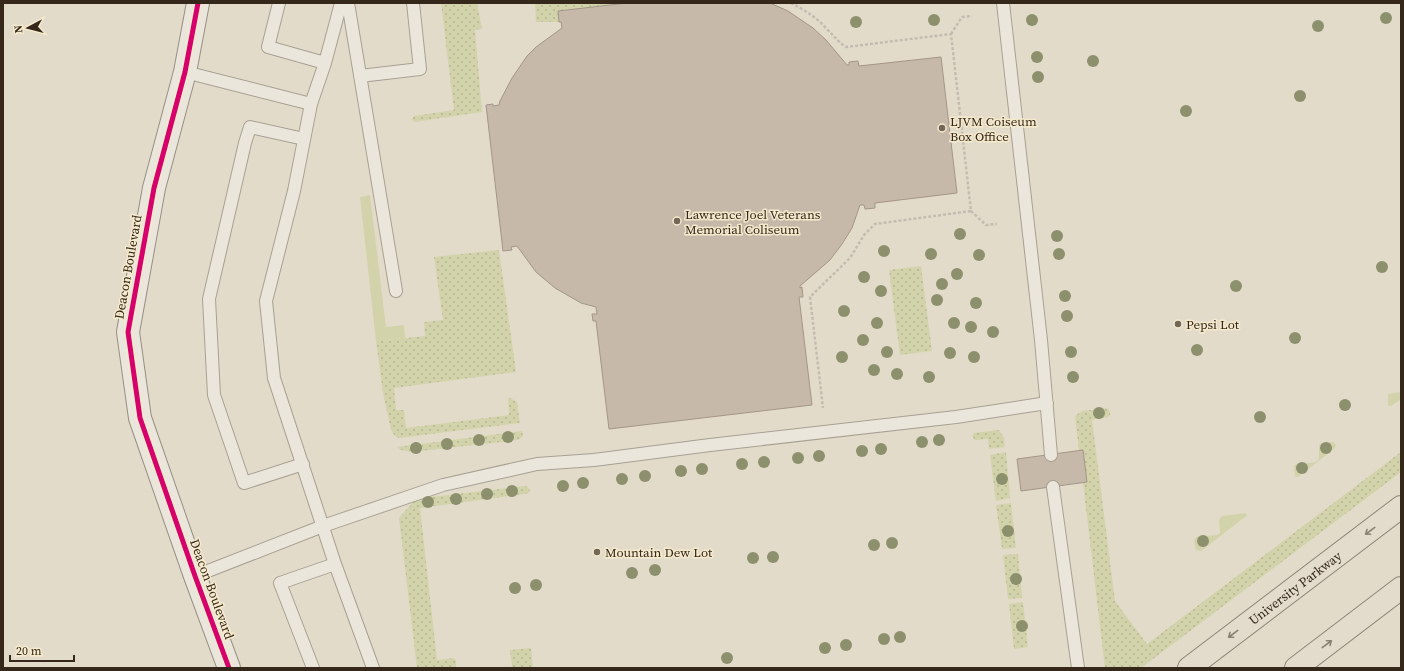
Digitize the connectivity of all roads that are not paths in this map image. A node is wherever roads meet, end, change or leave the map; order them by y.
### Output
1 (198, 3) edge
2 (279, 3) edge
3 (341, 3) edge
4 (348, 3) edge
5 (413, 3) edge
6 (1003, 3) edge
7 (325, 63) junction
8 (185, 72) junction
9 (360, 76) junction
10 (311, 104) junction
11 (304, 139) junction
12 (396, 291) dead end
13 (1047, 403) junction
14 (1051, 455) dead end
15 (303, 464) junction
16 (1054, 487) dead end
17 (1401, 507) edge
18 (323, 526) junction
19 (335, 564) junction
20 (195, 576) junction
21 (1401, 588) edge
22 (229, 668) edge
23 (313, 668) edge
24 (373, 668) edge
25 (1078, 668) edge
26 (1189, 668) edge
27 (1296, 668) edge

1 - 8 street, Deacon Boulevard
2 - 7 lane
3 - 7 lane
4 - 9 lane
5 - 9 lane
6 - 13 lane
7 - 10 lane
8 - 10 lane
8 - 20 street, Deacon Boulevard
9 - 12 lane
10 - 11 lane
11 - 15 lane
11 - 15 lane
13 - 14 lane
13 - 18 lane
15 - 18 lane
16 - 25 lane
17 -> 26 main road, University Parkway
18 - 19 lane
18 - 20 lane
19 - 23 lane
19 - 24 lane
20 - 22 street, Deacon Boulevard
27 -> 21 main road

